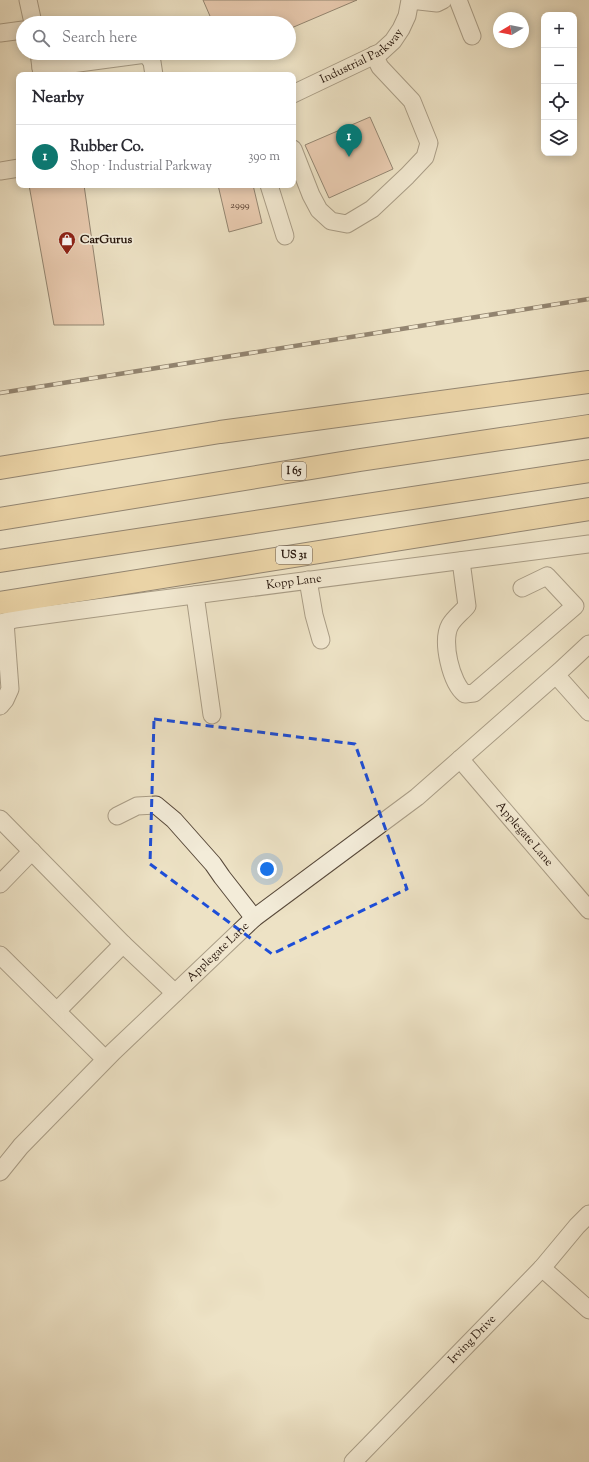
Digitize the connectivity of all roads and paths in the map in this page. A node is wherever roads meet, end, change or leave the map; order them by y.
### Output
1 (28, 0) edge
2 (410, 0) edge
3 (443, 0) edge
4 (458, 0) edge
5 (31, 16) edge
6 (16, 31) edge
7 (0, 33) edge
8 (472, 36) dead end
9 (374, 55) junction
10 (116, 60) edge
11 (150, 60) edge
12 (40, 65) edge
13 (66, 70) edge
14 (154, 72) edge
15 (296, 93) edge
16 (296, 157) edge
17 (16, 168) edge
18 (0, 171) edge
19 (270, 188) edge
20 (285, 236) dead end
21 (589, 382) edge
22 (589, 426) edge
23 (0, 468) edge
24 (589, 471) edge
25 (589, 509) edge
26 (0, 519) edge
27 (589, 544) edge
28 (546, 550) junction
29 (0, 561) edge
30 (461, 561) junction
31 (547, 576) junction
32 (308, 580) junction
33 (522, 588) dead end
34 (195, 595) junction
35 (582, 604) edge
36 (2, 616) edge
37 (322, 640) dead end
38 (589, 644) edge
39 (556, 675) junction
40 (0, 706) edge
41 (589, 712) edge
42 (212, 715) dead end
43 (460, 760) junction
44 (117, 816) dead end
45 (0, 819) edge
46 (32, 851) junction
47 (0, 884) edge
48 (589, 910) edge
49 (254, 918) junction
50 (124, 944) junction
51 (0, 956) edge
52 (175, 994) junction
53 (57, 1012) junction
54 (105, 1059) junction
55 (2, 1164) edge
56 (589, 1214) edge
57 (542, 1268) junction
58 (589, 1310) edge
59 (354, 1462) edge

1 - 5 street
2 - 3 street
2 - 9 street, Industrial Parkway
4 - 8 street
6 - 7 street
9 - 15 street, Industrial Parkway
9 - 16 street
10 - 13 street
11 - 14 street
12 - 13 street
17 - 18 street
19 - 20 street
21 - 23 main road
22 - 26 main road, I 65
24 - 29 main road
25 - 36 main road, US 31
27 - 28 street, Kopp Lane
28 - 30 street, Kopp Lane
28 - 31 street
30 - 32 street, Kopp Lane
30 - 35 street
31 - 33 street
31 - 35 street
32 - 34 street, Kopp Lane
32 - 37 street
34 - 36 street, Kopp Lane
34 - 42 street
36 - 40 street
38 - 39 street, Applegate Lane
39 - 41 street
39 - 43 street, Applegate Lane
43 - 48 street, Applegate Lane
43 - 49 street, Applegate Lane
44 - 49 street
45 - 46 street
46 - 47 street
46 - 50 street
49 - 52 street, Applegate Lane
50 - 52 street
50 - 53 street
51 - 53 street
52 - 54 street, Applegate Lane
53 - 54 street
54 - 55 street, Applegate Lane
56 - 57 street, Irving Drive
57 - 58 street
57 - 59 street, Irving Drive

